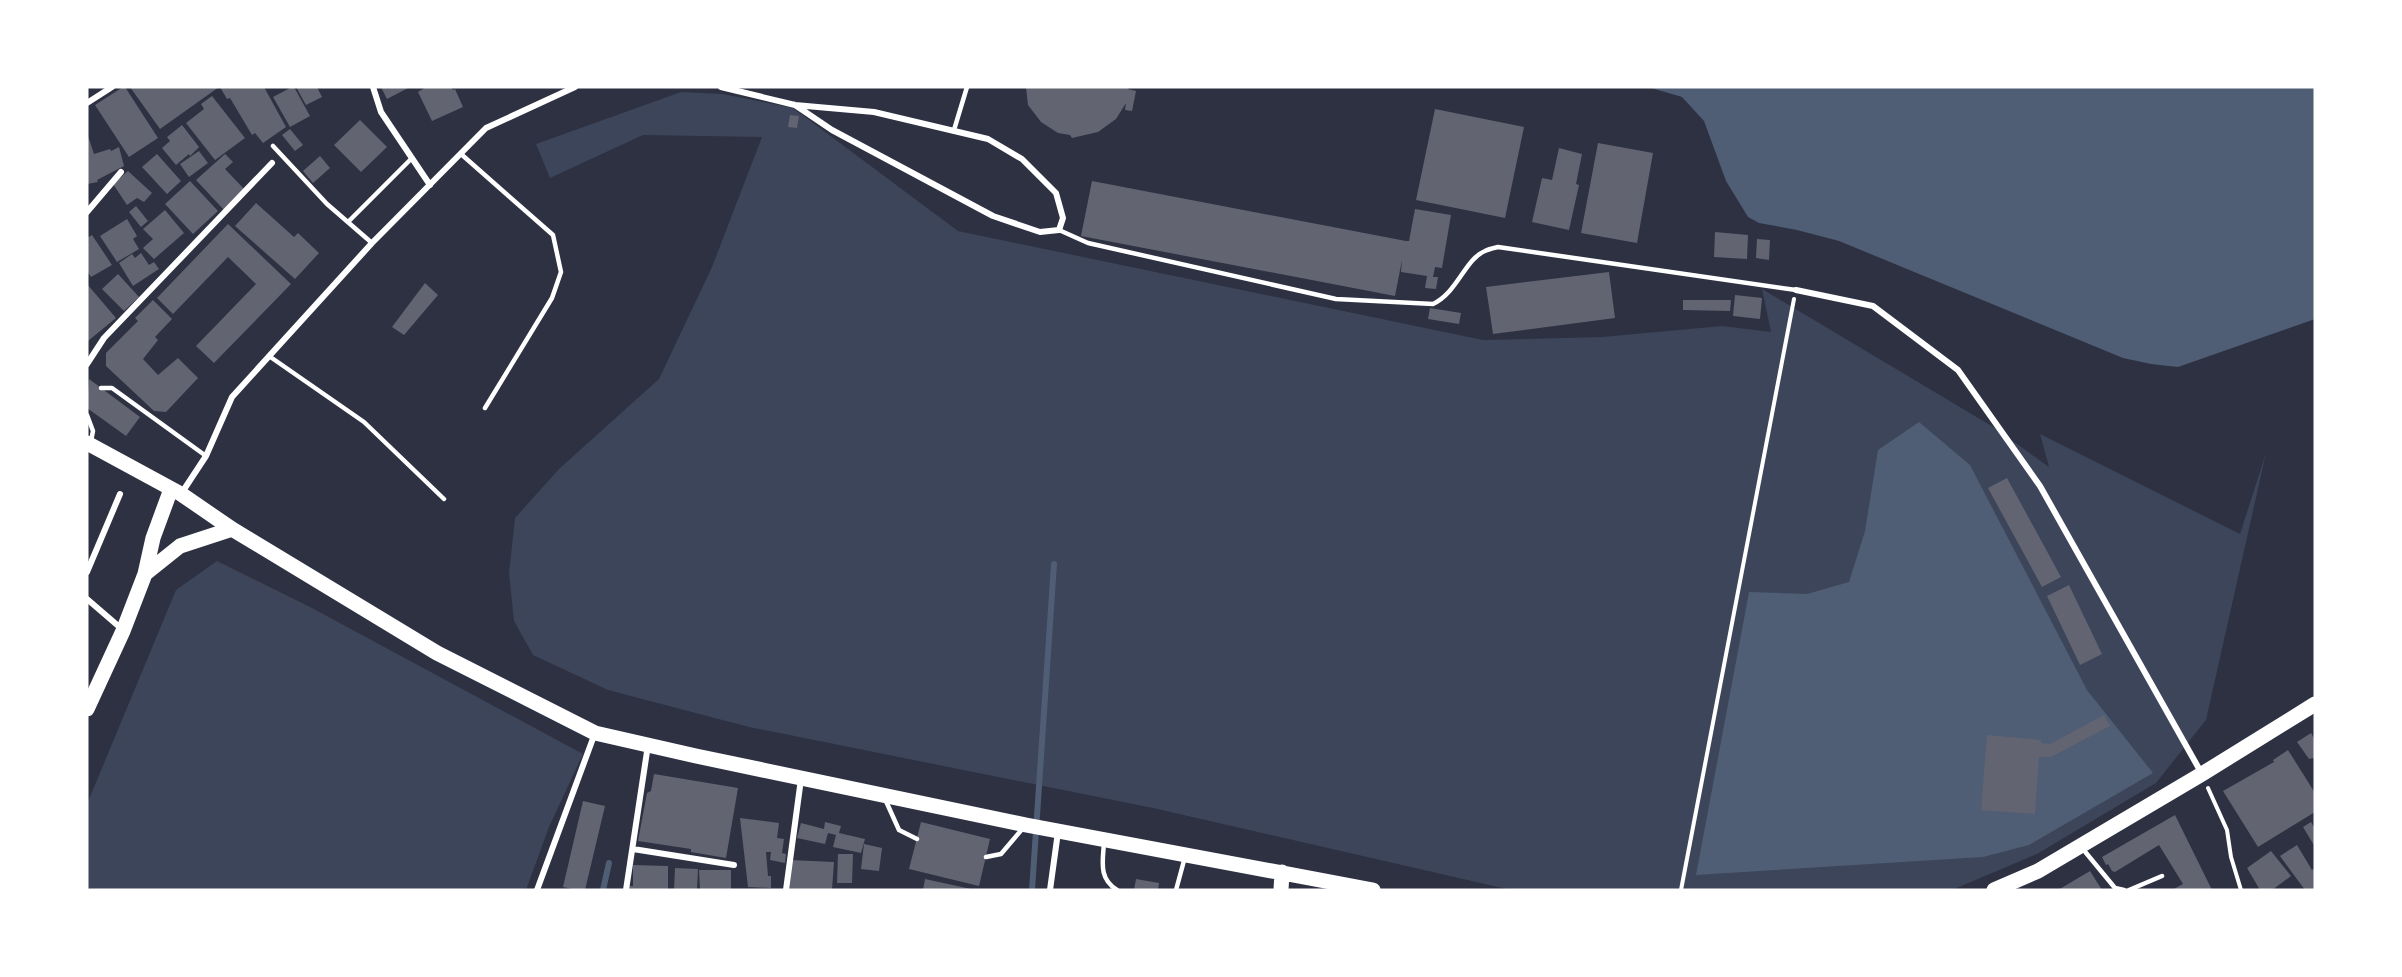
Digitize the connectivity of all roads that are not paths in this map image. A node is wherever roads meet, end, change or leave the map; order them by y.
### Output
1 (112, 87) edge
2 (373, 87) edge
3 (575, 87) edge
4 (722, 87) edge
5 (967, 87) edge
6 (87, 103) edge
7 (795, 105) junction
8 (954, 130) junction
9 (273, 146) dead end
10 (460, 154) junction
11 (412, 158) junction
12 (272, 163) dead end
13 (121, 172) dead end
14 (430, 185) junction
15 (87, 212) edge
16 (348, 222) junction
17 (1059, 230) junction
18 (372, 243) junction
19 (1796, 290) joint
20 (269, 356) junction
21 (87, 363) edge
22 (101, 388) dead end
23 (485, 408) dead end
24 (87, 415) edge
25 (89, 444) edge
26 (206, 456) junction
27 (176, 492) junction
28 (120, 494) dead end
29 (444, 498) dead end
30 (232, 529) junction
31 (87, 572) edge
32 (145, 574) junction
33 (87, 599) edge
34 (123, 631) junction
35 (2315, 704) edge
36 (87, 709) edge
37 (595, 733) junction
38 (648, 746) junction
39 (2202, 774) junction
40 (801, 778) junction
41 (883, 795) junction
42 (1026, 825) junction
43 (1058, 832) junction
44 (917, 839) dead end
45 (1104, 840) junction
46 (2080, 846) junction
47 (633, 849) junction
48 (1186, 855) junction
49 (986, 857) dead end
50 (734, 865) dead end
51 (1282, 872) junction
52 (2162, 876) dead end
53 (1324, 885) edge
54 (537, 890) edge
55 (626, 890) edge
56 (786, 890) edge
57 (1050, 890) edge
58 (1117, 890) edge
59 (1176, 890) edge
60 (1281, 890) edge
61 (1373, 890) edge
62 (1994, 890) edge
63 (2127, 890) edge

1 - 6 street
2 - 11 street
3 - 10 street
4 - 7 street
5 - 8 lane
7 - 8 street
7 - 17 street
8 - 17 street
9 - 16 lane
10 - 14 street
10 - 23 lane
11 - 14 street
11 - 16 lane
12 - 21 street
13 - 15 street
14 - 18 street
16 - 18 lane
17 - 19 lane
18 - 20 street
19 - 39 street
20 - 26 street
20 - 29 lane
22 - 26 lane
24 - 25 lane
25 - 27 main road
26 - 27 street
27 - 30 main road
27 - 32 main road
28 - 31 street
30 - 32 main road
30 - 37 main road
32 - 34 main road
33 - 34 street
34 - 36 main road
35 - 39 main road
37 - 38 main road
37 - 54 street
38 - 40 main road
38 - 47 street
39 - 46 main road
40 - 41 main road
40 - 56 street
41 - 42 main road
41 - 44 lane
42 - 43 main road
42 - 49 lane
43 - 45 main road
43 - 57 street
45 - 48 main road
45 - 58 lane
46 - 62 main road
46 - 63 lane
47 - 50 street
47 - 55 street
48 - 51 main road
48 - 59 lane
51 - 53 main road
51 - 60 main road
52 - 63 lane
53 - 61 main road

